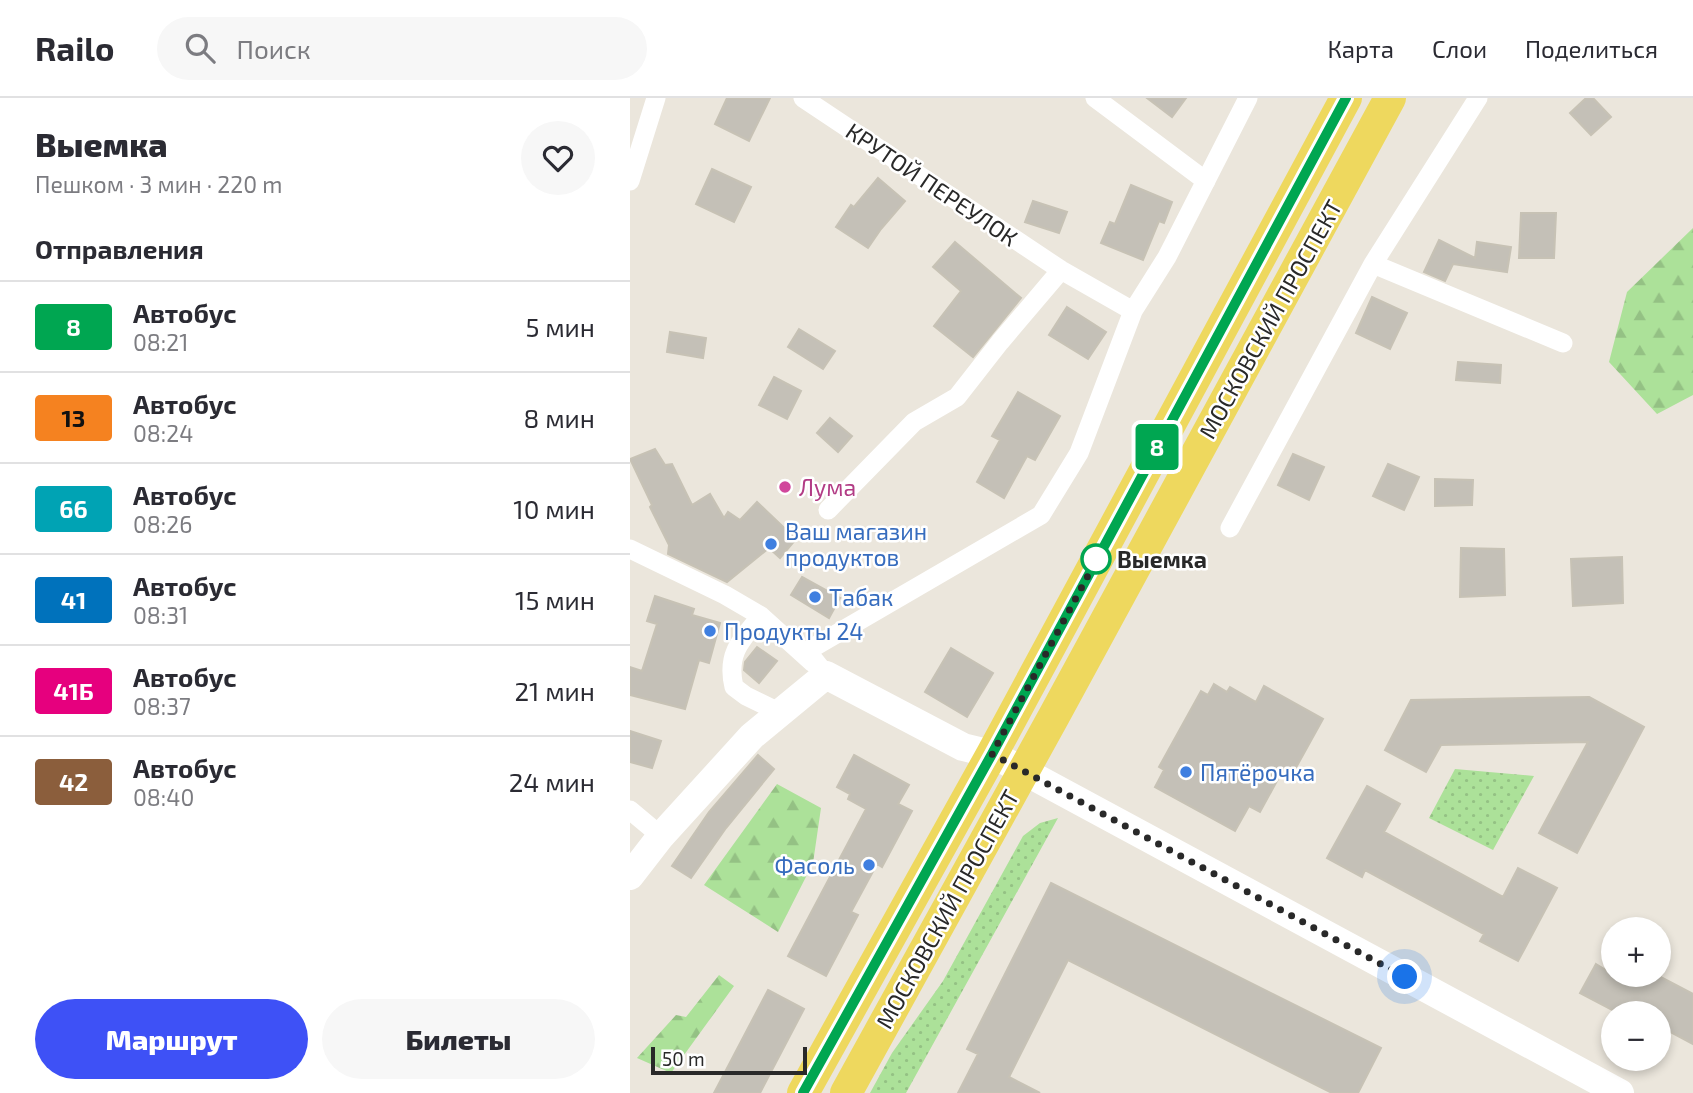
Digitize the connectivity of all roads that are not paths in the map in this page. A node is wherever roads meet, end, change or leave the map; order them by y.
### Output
1 (656, 98) edge
2 (803, 98) edge
3 (1095, 98) edge
4 (1346, 98) edge
5 (1390, 98) edge
6 (1478, 98) edge
7 (1244, 99) edge
8 (630, 181) edge
9 (1206, 181) junction
10 (1373, 264) junction
11 (1061, 270) junction
12 (1133, 311) junction
13 (1563, 343) dead end
14 (828, 510) dead end
15 (1230, 528) dead end
16 (630, 545) edge
17 (761, 616) junction
18 (826, 675) junction
19 (781, 713) junction
20 (992, 754) junction
21 (1024, 771) junction
22 (630, 810) edge
23 (660, 836) junction
24 (630, 876) edge
25 (803, 1093) edge
26 (846, 1093) edge
27 (1619, 1093) edge

1 - 8 street
2 - 11 street, КРУТОЙ ПЕРЕУЛОК
3 - 9 street
4 - 20 main road, МОСКОВСКИЙ ПРОСПЕКТ
5 - 21 main road, МОСКОВСКИЙ ПРОСПЕКТ
6 - 10 street
7 - 9 street
9 - 12 street
10 - 13 street
10 - 15 street
11 - 12 street, КРУТОЙ ПЕРЕУЛОК
11 - 14 street
12 - 18 street
16 - 17 street
17 - 18 street
17 - 19 street
18 - 19 main road
18 - 20 main road
19 - 23 main road
20 - 21 main road
20 - 25 main road, МОСКОВСКИЙ ПРОСПЕКТ
21 - 26 main road, МОСКОВСКИЙ ПРОСПЕКТ
21 - 27 main road
22 - 23 street
23 - 24 main road

